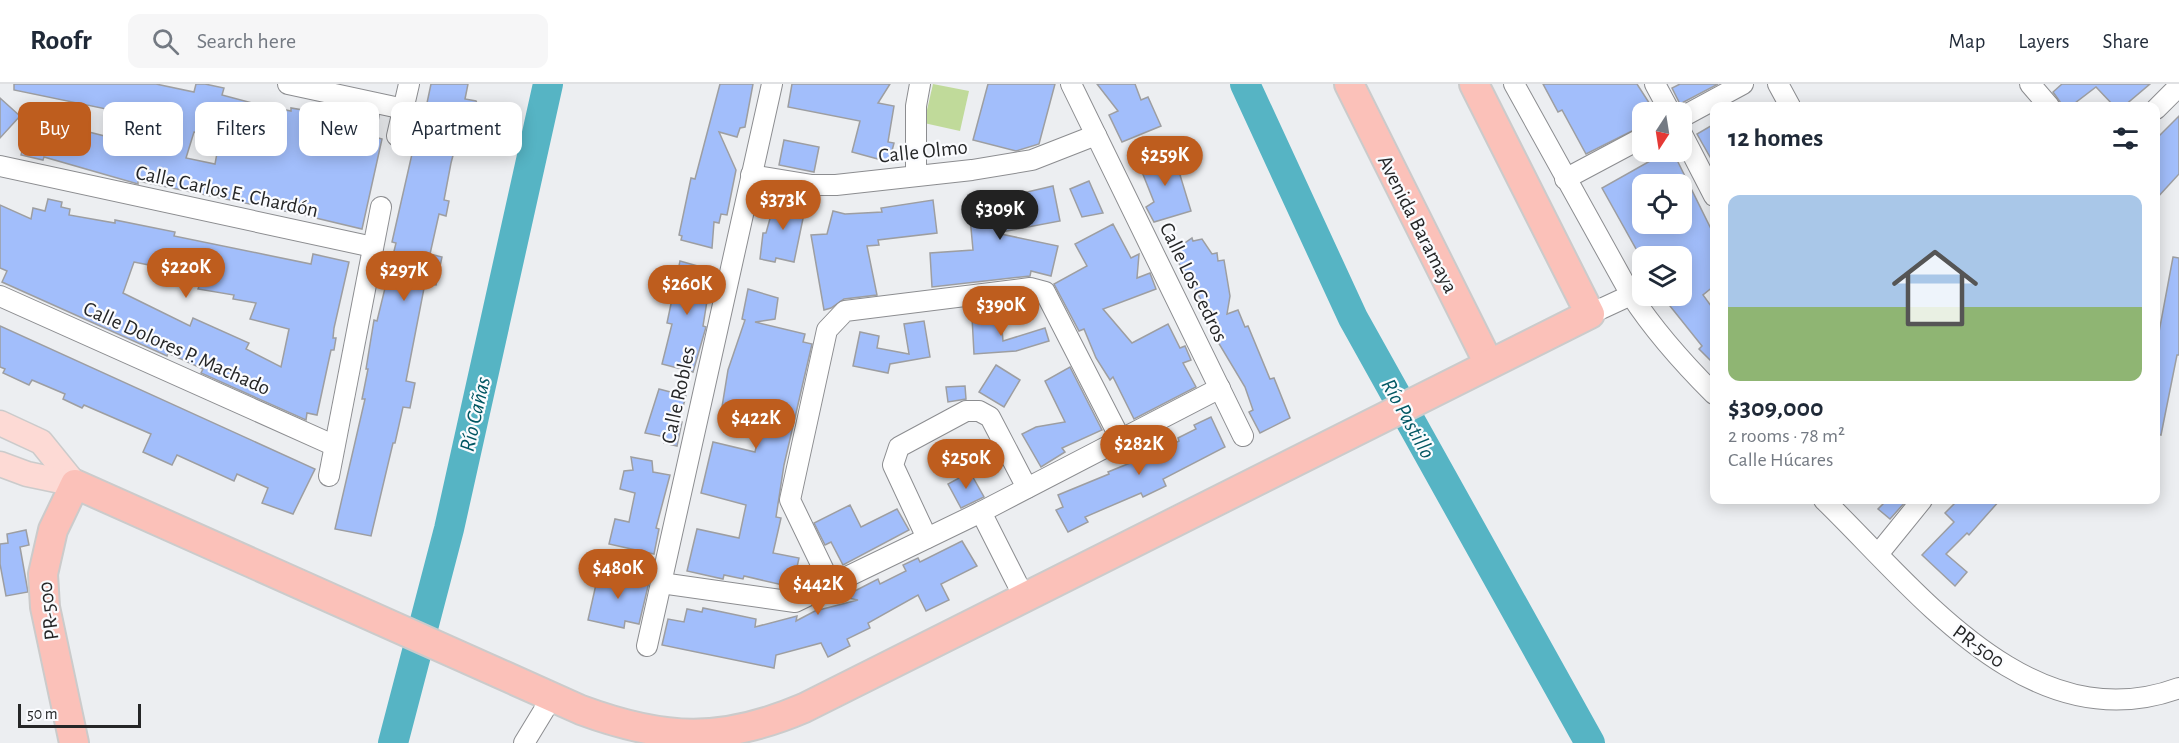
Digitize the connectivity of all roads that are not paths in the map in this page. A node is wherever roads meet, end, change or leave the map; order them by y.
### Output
1 (288, 84) edge
2 (409, 84) edge
3 (772, 84) edge
4 (920, 84) edge
5 (1071, 84) edge
6 (1349, 84) edge
7 (1474, 84) edge
8 (1514, 84) edge
9 (1655, 84) edge
10 (1743, 84) edge
11 (1778, 84) edge
12 (2030, 84) edge
13 (2173, 87) edge
14 (405, 102) edge
15 (1665, 102) edge
16 (1788, 102) edge
17 (2046, 102) edge
18 (2160, 104) edge
19 (391, 106) edge
20 (1692, 112) edge
21 (1095, 135) junction
22 (1632, 143) edge
23 (1692, 153) edge
24 (0, 166) edge
25 (916, 174) junction
26 (752, 175) junction
27 (1565, 179) junction
28 (1710, 188) edge
29 (381, 207) dead end
30 (373, 247) junction
31 (1631, 295) junction
32 (0, 296) edge
33 (1590, 314) junction
34 (1478, 369) junction
35 (1220, 388) junction
36 (1710, 390) edge
37 (0, 423) edge
38 (1243, 436) dead end
39 (1121, 440) junction
40 (333, 445) junction
41 (0, 464) edge
42 (328, 476) dead end
43 (75, 484) junction
44 (1027, 488) junction
45 (1828, 504) edge
46 (1919, 504) edge
47 (981, 512) junction
48 (927, 538) junction
49 (1879, 553) junction
50 (661, 583) junction
51 (831, 585) junction
52 (1024, 597) junction
53 (647, 646) dead end
54 (2179, 688) edge
55 (552, 697) junction
56 (74, 743) edge
57 (524, 743) edge

1 - 19 street
2 - 14 street
3 - 26 street, Calle Robles
4 - 25 street
5 - 21 street, Calle Los Cedros
6 - 34 highway, Avenida Baramaya
7 - 33 highway
8 - 27 street
9 - 15 street
10 - 20 street
11 - 16 street
12 - 17 street
13 - 18 street
21 - 25 street, Calle Olmo
21 - 35 street, Calle Los Cedros
22 - 27 street
23 - 28 street
24 - 30 street, Calle Carlos E. Chardón
25 - 26 street, Calle Olmo
26 - 50 street, Calle Robles
27 - 31 street
29 - 30 street
30 - 40 street
31 - 33 street
31 - 36 street
32 - 40 street, Calle Dolores P. Machado
33 - 34 highway
34 - 52 highway
35 - 38 street, Calle Los Cedros
35 - 39 street
37 - 43 main road
39 - 44 street
39 - 51 street
40 - 42 street
41 - 43 main road
43 - 55 highway
43 - 56 highway, PR-500 / PR-500
44 - 47 street
44 - 48 street
45 - 49 street, PR-500 / PR-500
46 - 49 street
47 - 48 street
47 - 52 street
48 - 51 street
49 - 54 street, PR-500 / PR-500
50 - 51 street
50 - 53 street, Calle Robles
52 - 55 highway
55 - 57 street

